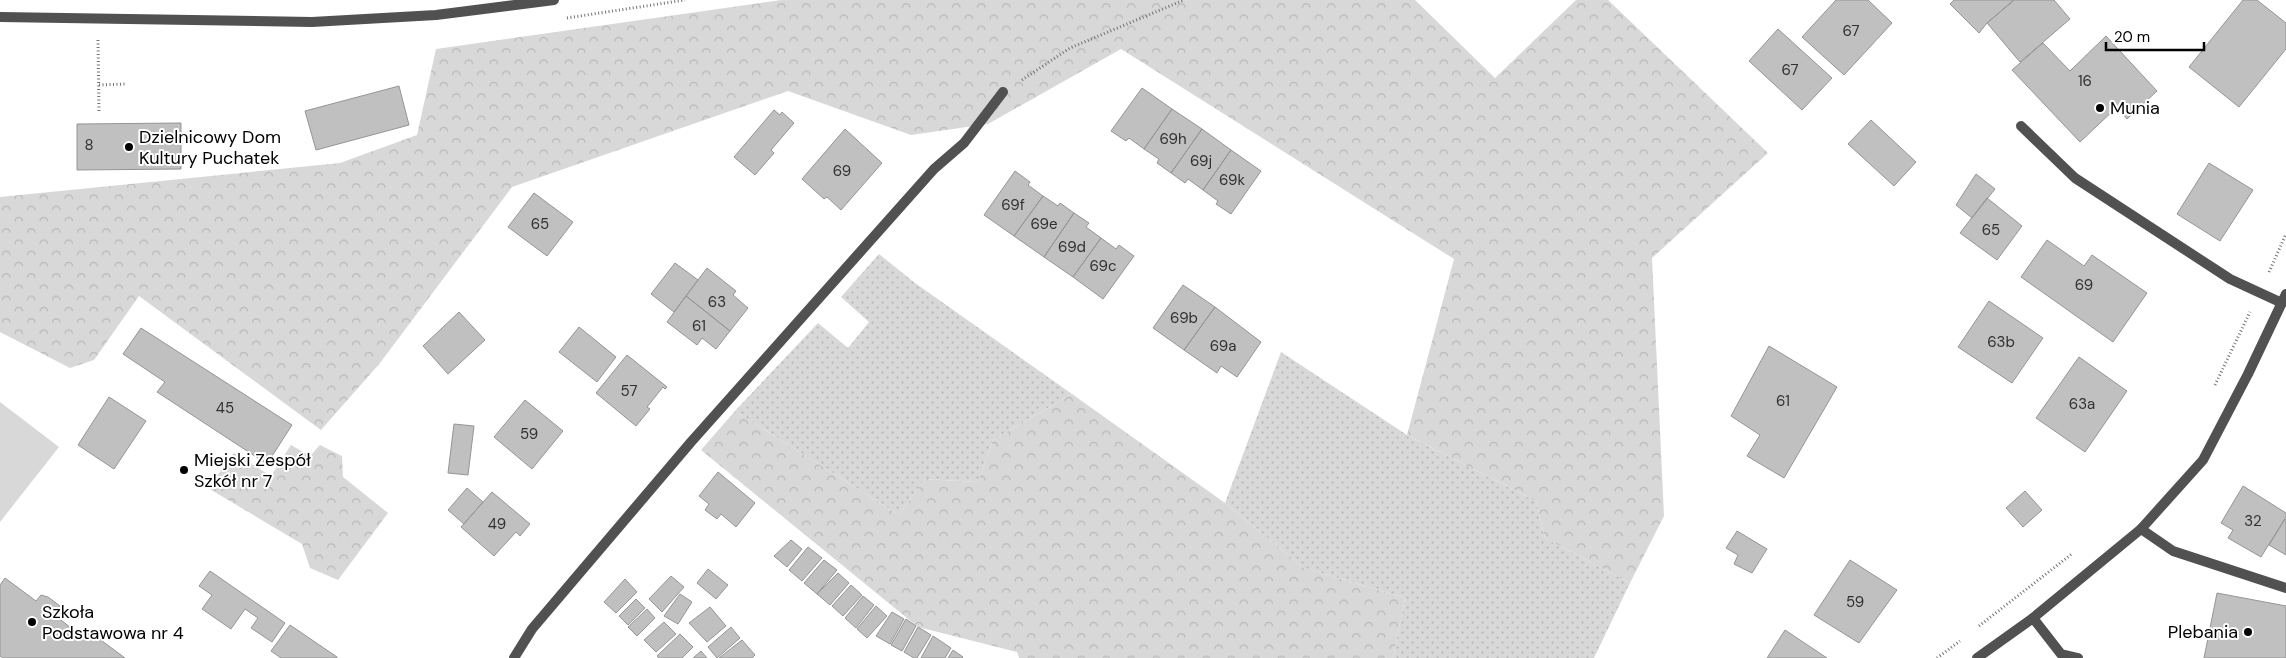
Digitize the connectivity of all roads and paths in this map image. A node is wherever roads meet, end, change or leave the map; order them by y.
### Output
1 (554, 0) edge
2 (1184, 0) edge
3 (0, 17) edge
4 (98, 40) dead end
5 (125, 84) dead end
6 (99, 85) junction
7 (1003, 92) joint
8 (99, 111) dead end
9 (2021, 126) dead end
10 (2286, 234) edge
11 (2259, 292) junction
12 (2284, 299) edge
13 (2211, 393) dead end
14 (2141, 530) junction
15 (2079, 548) dead end
16 (2286, 588) edge
17 (2033, 618) junction
18 (1975, 630) dead end
19 (1967, 636) dead end
20 (514, 658) edge
21 (1937, 658) edge
22 (1977, 658) edge
23 (2078, 658) edge

1 - 3 street
2 - 7 path
4 - 6 path
5 - 6 path
6 - 8 path
7 - 20 street
9 - 11 street
10 - 11 path
11 - 12 street
11 - 13 path
12 - 14 street
14 - 16 street
14 - 17 street
15 - 18 path
17 - 22 street
17 - 23 street
19 - 21 path

